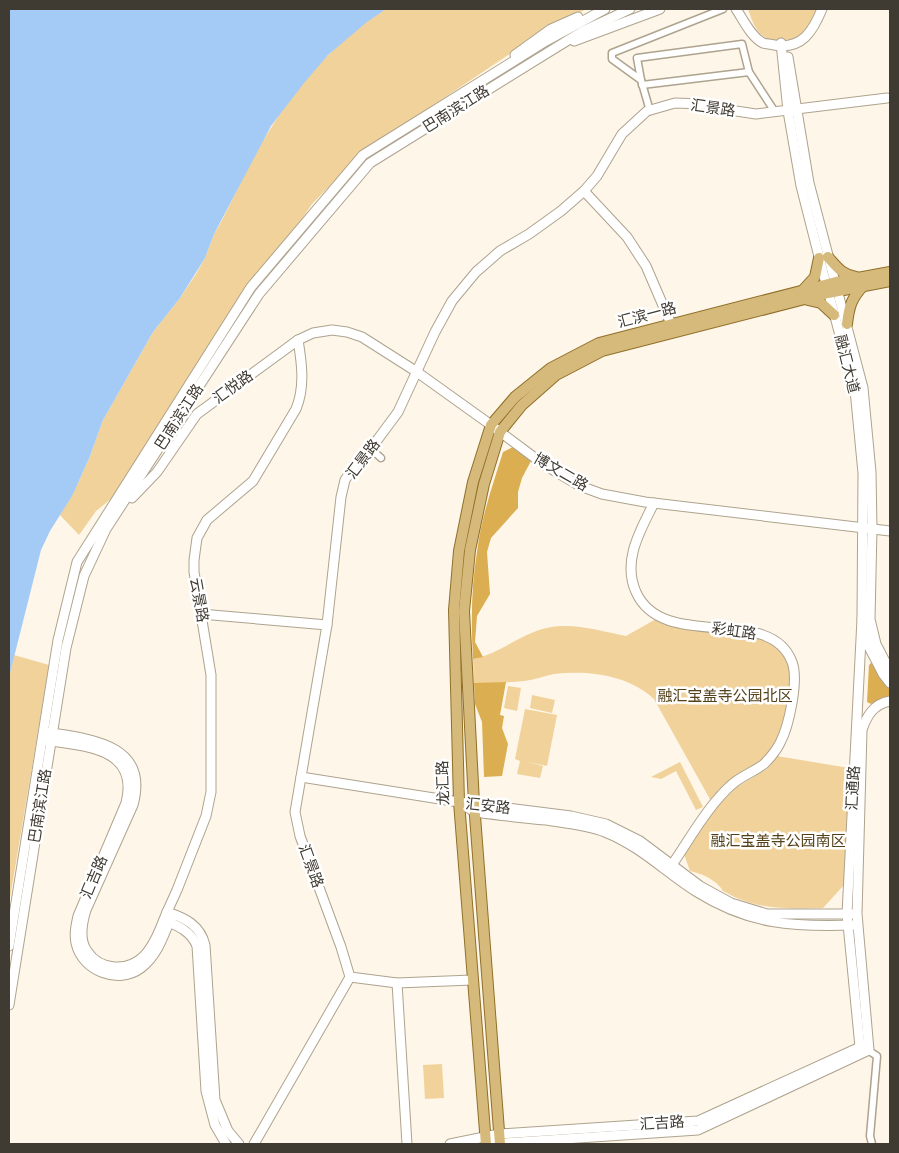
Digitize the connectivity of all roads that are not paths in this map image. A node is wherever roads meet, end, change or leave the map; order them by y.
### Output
1 (597, 9) edge
2 (605, 9) edge
3 (630, 9) edge
4 (660, 9) edge
5 (723, 9) edge
6 (736, 9) edge
7 (744, 9) edge
8 (821, 9) edge
9 (784, 45) junction
10 (557, 47) junction
11 (511, 62) junction
12 (749, 72) junction
13 (642, 83) junction
14 (886, 98) dead end
15 (792, 110) junction
16 (650, 111) junction
17 (775, 112) junction
18 (584, 191) junction
19 (824, 258) junction
20 (890, 272) edge
21 (890, 281) edge
22 (861, 282) junction
23 (832, 288) junction
24 (804, 295) junction
25 (834, 315) junction
26 (671, 324) junction
27 (846, 324) junction
28 (298, 340) junction
29 (417, 372) junction
30 (491, 425) junction
31 (500, 432) junction
32 (370, 448) junction
33 (380, 458) dead end
34 (654, 503) junction
35 (119, 510) junction
36 (868, 528) junction
37 (890, 531) edge
38 (201, 614) junction
39 (862, 619) junction
40 (327, 625) junction
41 (890, 670) edge
42 (890, 683) edge
43 (890, 701) edge
44 (47, 736) junction
45 (301, 777) junction
46 (459, 802) junction
47 (474, 807) junction
48 (670, 868) junction
49 (847, 914) junction
50 (857, 914) junction
51 (168, 917) junction
52 (853, 925) junction
53 (9, 946) edge
54 (350, 977) junction
55 (472, 980) junction
56 (397, 983) junction
57 (9, 1005) edge
58 (864, 1049) junction
59 (499, 1140) edge
60 (486, 1142) edge
61 (226, 1144) edge
62 (239, 1144) edge
63 (254, 1144) edge
64 (407, 1144) edge
65 (450, 1144) edge
66 (872, 1144) edge

1 - 11 street
2 - 11 street, 巴南滨江路
3 - 10 street, 巴南滨江路
4 - 10 street
5 - 13 street
6 - 9 street
7 - 9 street
8 - 9 street
9 - 15 street, 融汇大道
10 - 35 street, 巴南滨江路
11 - 44 street, 巴南滨江路
12 - 13 street
12 - 13 street
12 - 17 street
13 - 16 street
14 - 15 street, 汇景路
15 - 17 street, 汇景路
15 - 19 street, 融汇大道
16 - 17 street, 汇景路
16 - 18 street, 汇景路
18 - 26 street
18 - 29 street, 汇景路
19 - 22 main road
19 - 23 street, 融汇大道
19 - 24 main road
20 - 22 main road
21 - 22 main road
22 - 23 main road, 汇滨一路
22 - 27 main road
23 - 24 main road, 汇滨一路
23 - 25 street, 融汇大道
23 - 27 street, 融汇大道
24 - 25 main road
24 - 26 main road, 汇滨一路
24 - 31 main road, 汇滨一路
25 - 36 street, 融汇大道
26 - 30 main road, 汇滨一路
27 - 36 street, 融汇大道
28 - 29 street, 博文二路
28 - 35 street, 汇悦路
28 - 38 street, 云景路
29 - 30 street, 博文二路
29 - 32 street, 汇景路
30 - 31 street, 博文二路
30 - 46 main road, 龙汇路
31 - 34 street, 博文二路
31 - 47 main road, 龙汇路
32 - 33 street
32 - 40 street, 汇景路
34 - 36 street, 博文二路
34 - 48 street, 彩虹路
35 - 44 street, 巴南滨江路
36 - 37 street, 博文二路
36 - 39 street, 融汇大道
36 - 41 street, 融汇大道
38 - 40 street
38 - 51 street, 云景路
39 - 42 street, 融汇大道
39 - 49 street, 汇通路
40 - 45 street, 汇景路
43 - 50 street, 汇通路
44 - 51 street, 汇吉路
44 - 53 street, 巴南滨江路
44 - 57 street, 巴南滨江路
45 - 46 street, 汇安路
45 - 54 street, 汇景路
46 - 47 street, 汇安路
46 - 55 main road, 龙汇路
47 - 48 street, 汇安路
47 - 59 main road, 龙汇路
48 - 49 street, 汇安路
48 - 52 street, 汇安路
49 - 50 street, 汇安路
49 - 52 street, 汇通路
50 - 52 street, 汇通路
51 - 61 street
51 - 62 street
52 - 58 street, 汇通路
54 - 56 street
54 - 63 street
55 - 56 street
55 - 60 main road, 龙汇路
56 - 64 street
58 - 59 street, 汇吉路
58 - 66 street
59 - 60 street, 汇吉路
60 - 65 street, 汇吉路

